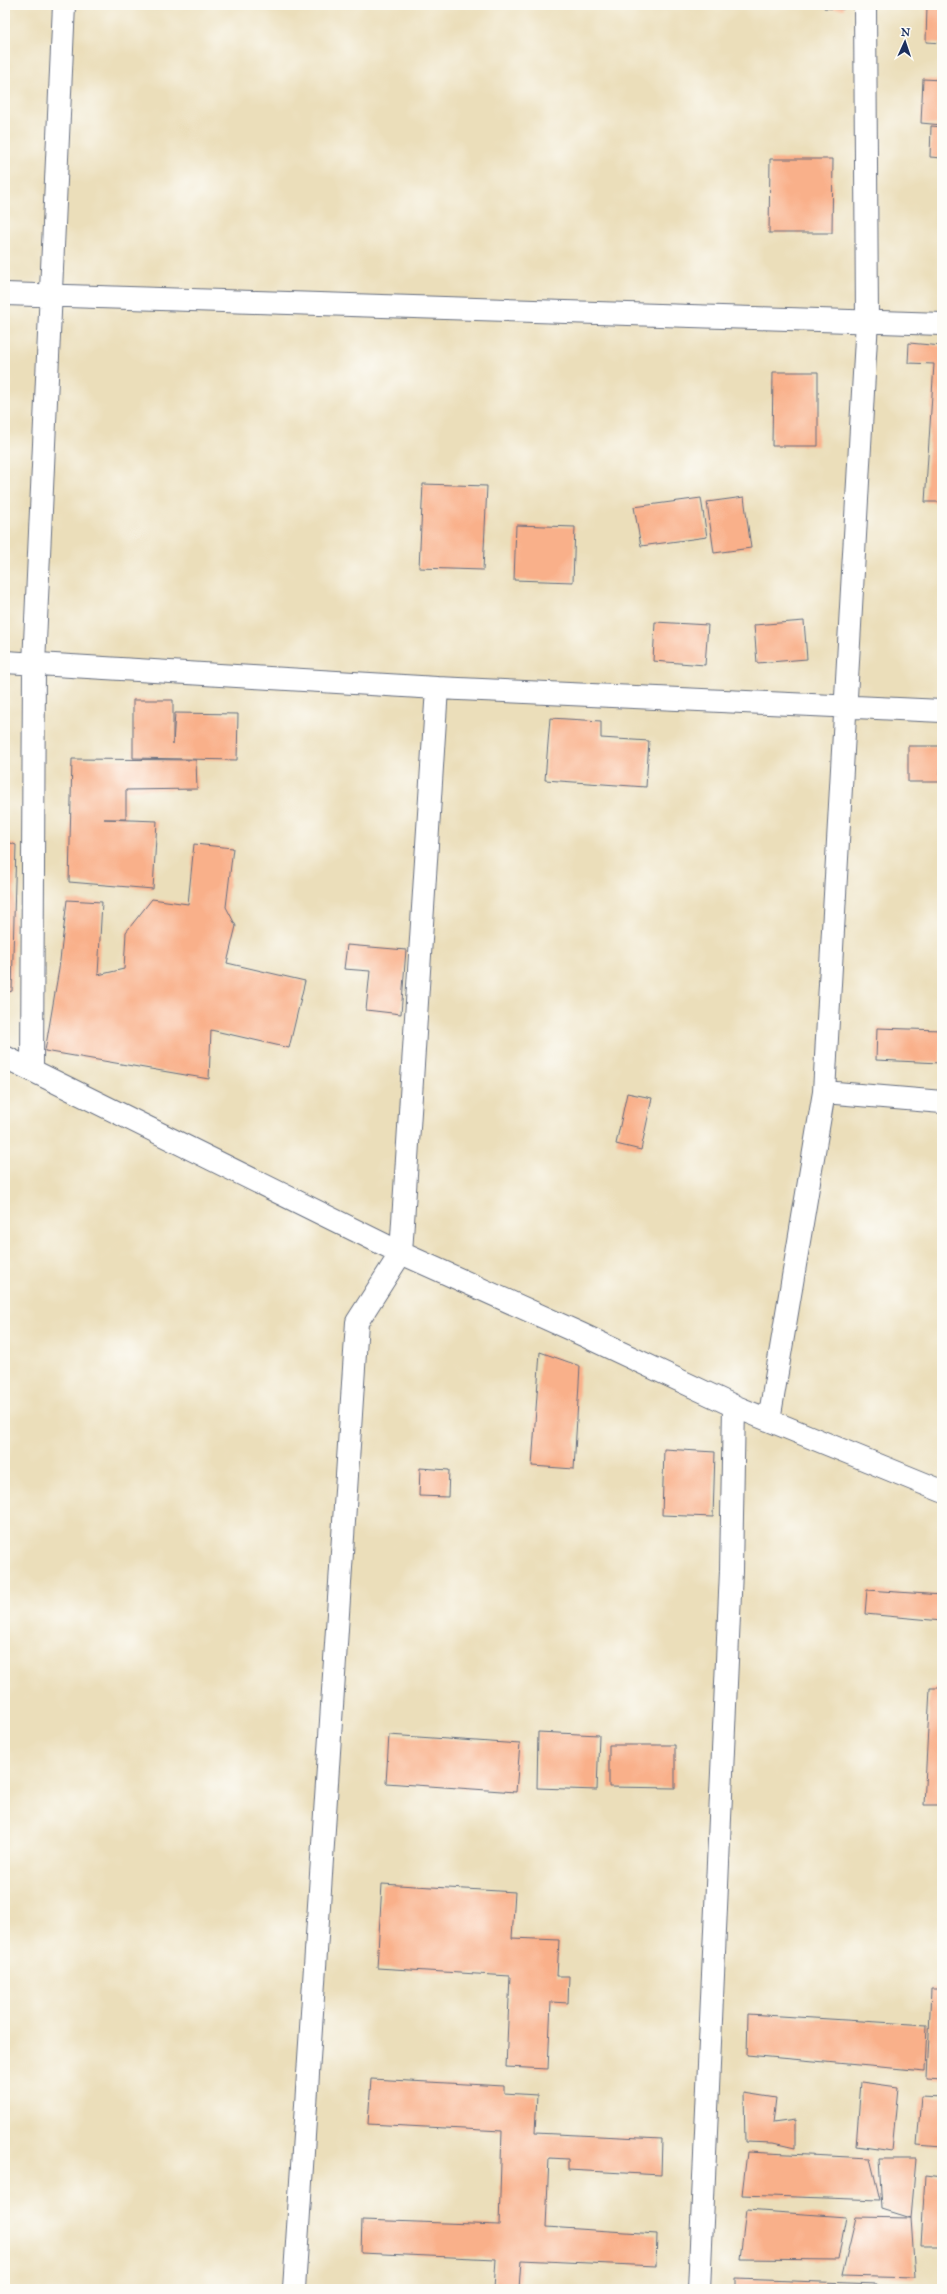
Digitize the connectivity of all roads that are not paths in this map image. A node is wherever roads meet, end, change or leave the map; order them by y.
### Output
1 (64, 5) edge
2 (865, 5) edge
3 (5, 294) edge
4 (51, 296) junction
5 (867, 320) junction
6 (942, 324) edge
7 (5, 662) edge
8 (34, 664) junction
9 (437, 688) junction
10 (845, 708) junction
11 (942, 711) edge
12 (5, 1057) edge
13 (32, 1070) junction
14 (824, 1092) junction
15 (942, 1102) edge
16 (401, 1253) junction
17 (734, 1406) junction
18 (769, 1420) junction
19 (942, 1491) edge
20 (294, 2289) edge
21 (699, 2289) edge

1 - 4 street
2 - 5 street
3 - 4 street
4 - 5 street
4 - 8 street
5 - 6 street
5 - 10 street
7 - 8 street
8 - 9 street
8 - 13 street
9 - 10 street
9 - 16 street
10 - 11 street
10 - 14 street
12 - 13 street
13 - 16 street
14 - 15 street
14 - 18 street
16 - 17 street
16 - 20 street
17 - 18 street
17 - 21 street
18 - 19 street

